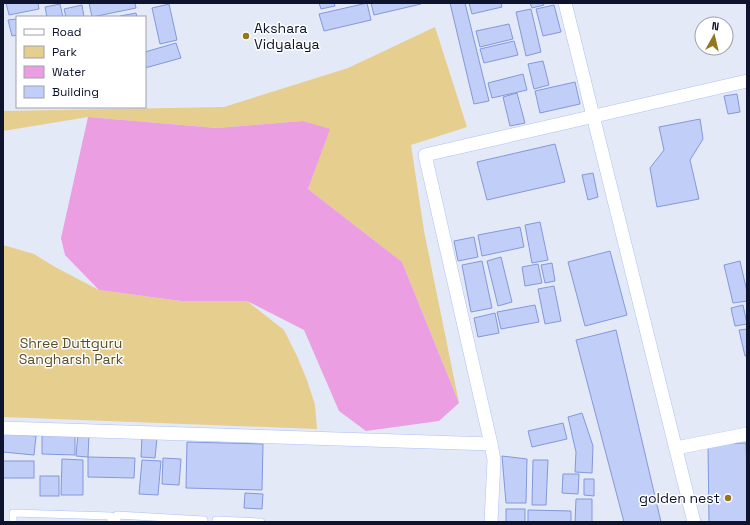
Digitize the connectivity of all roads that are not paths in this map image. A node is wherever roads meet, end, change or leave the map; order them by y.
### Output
1 (565, 3) edge
2 (747, 81) edge
3 (594, 116) junction
4 (3, 428) edge
5 (747, 434) edge
6 (492, 444) junction
7 (676, 448) junction
8 (13, 522) edge
9 (111, 522) edge
10 (117, 522) edge
11 (204, 522) edge
12 (216, 522) edge
13 (260, 522) edge
14 (491, 522) edge
15 (694, 522) edge

1 - 3 street
2 - 3 street
3 - 6 street
3 - 7 street
4 - 6 street
5 - 7 street
6 - 14 street
7 - 15 street
8 - 9 lane
10 - 11 lane
12 - 13 lane

